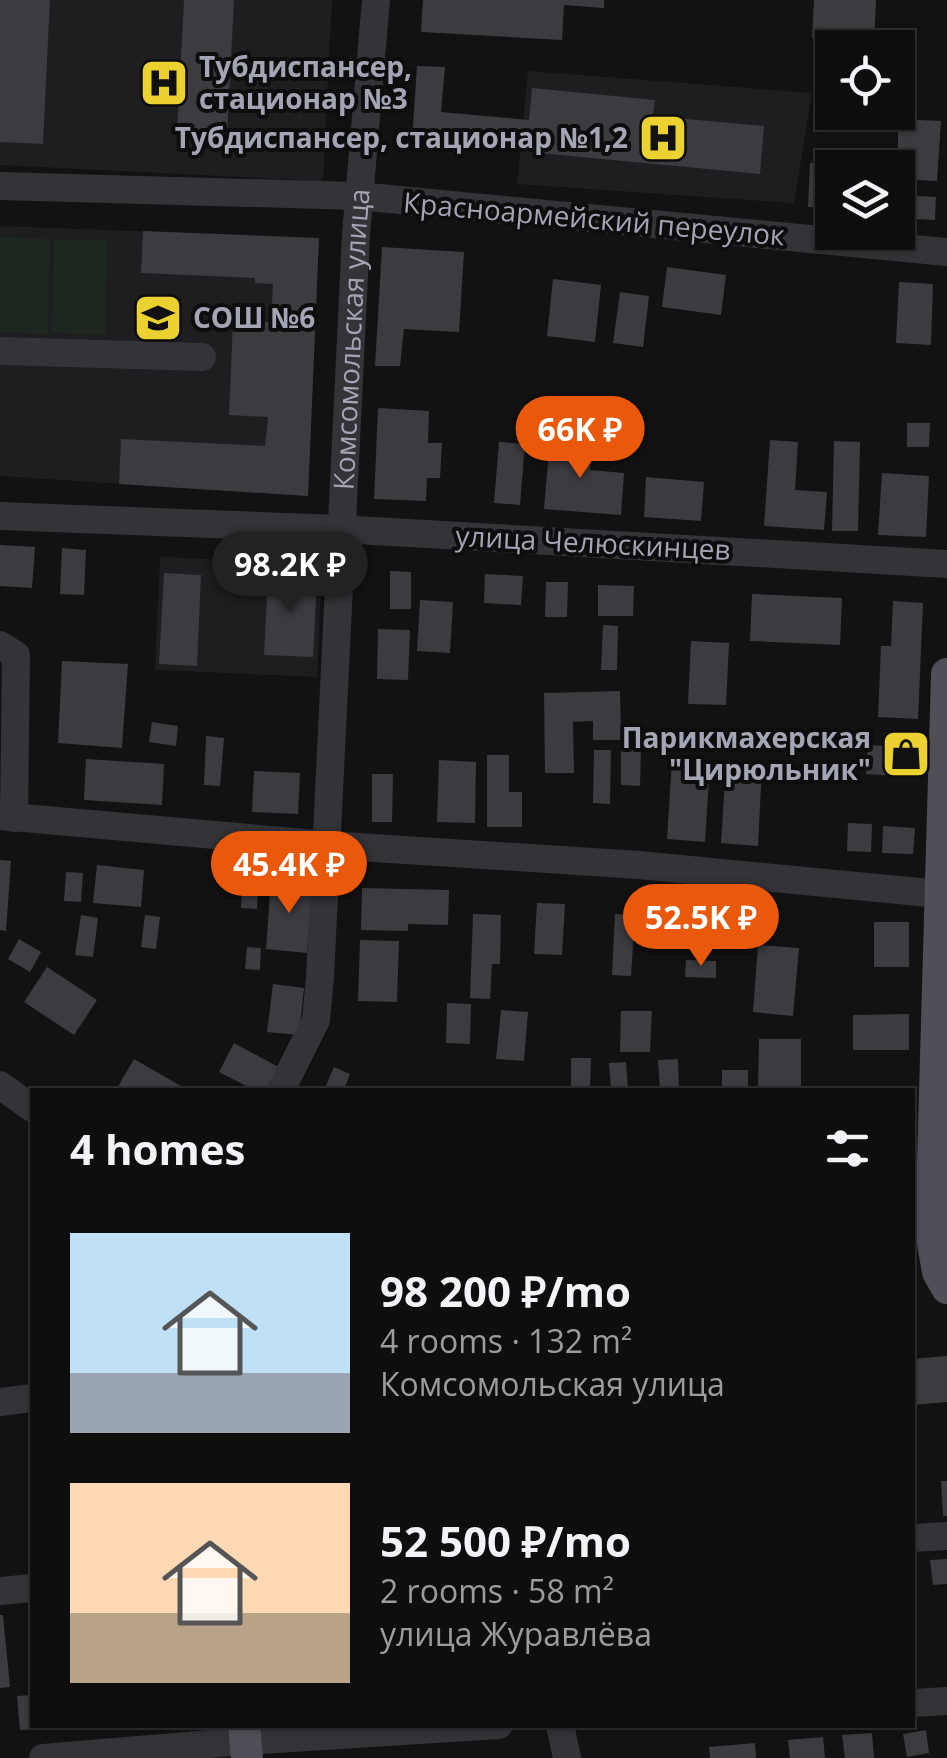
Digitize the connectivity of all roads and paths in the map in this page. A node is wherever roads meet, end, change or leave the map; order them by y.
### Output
1 (376, 0) edge
2 (0, 186) edge
3 (358, 196) junction
4 (947, 252) edge
5 (0, 350) edge
6 (202, 357) dead end
7 (0, 516) edge
8 (340, 529) junction
9 (947, 564) edge
10 (0, 646) edge
11 (947, 674) edge
12 (946, 746) edge
13 (7, 817) edge
14 (328, 845) junction
15 (940, 894) junction
16 (0, 1085) edge
17 (282, 1088) edge
18 (30, 1107) edge
19 (932, 1279) edge
20 (30, 1398) edge
21 (0, 1402) edge
22 (947, 1536) edge
23 (915, 1538) edge
24 (30, 1588) edge
25 (0, 1591) edge
26 (947, 1702) edge
27 (915, 1703) edge
28 (451, 1728) edge
29 (561, 1728) edge
30 (246, 1741) edge
31 (44, 1758) edge
32 (567, 1758) edge

1 - 3 street, Комсомольская улица
2 - 3 street, Красноармейский переулок
3 - 4 street, Красноармейский переулок
3 - 8 street, Комсомольская улица
5 - 6 street
7 - 8 street, улица Челюскинцев
8 - 9 street, улица Челюскинцев
8 - 14 street, Комсомольская улица
10 - 13 street
11 - 12 main road
12 - 15 main road
13 - 14 street
14 - 15 street
14 - 17 street, Комсомольская улица
15 - 19 main road
16 - 18 street
20 - 21 street
22 - 23 street
24 - 25 street
26 - 27 street
28 - 30 street
29 - 32 street
30 - 31 street

